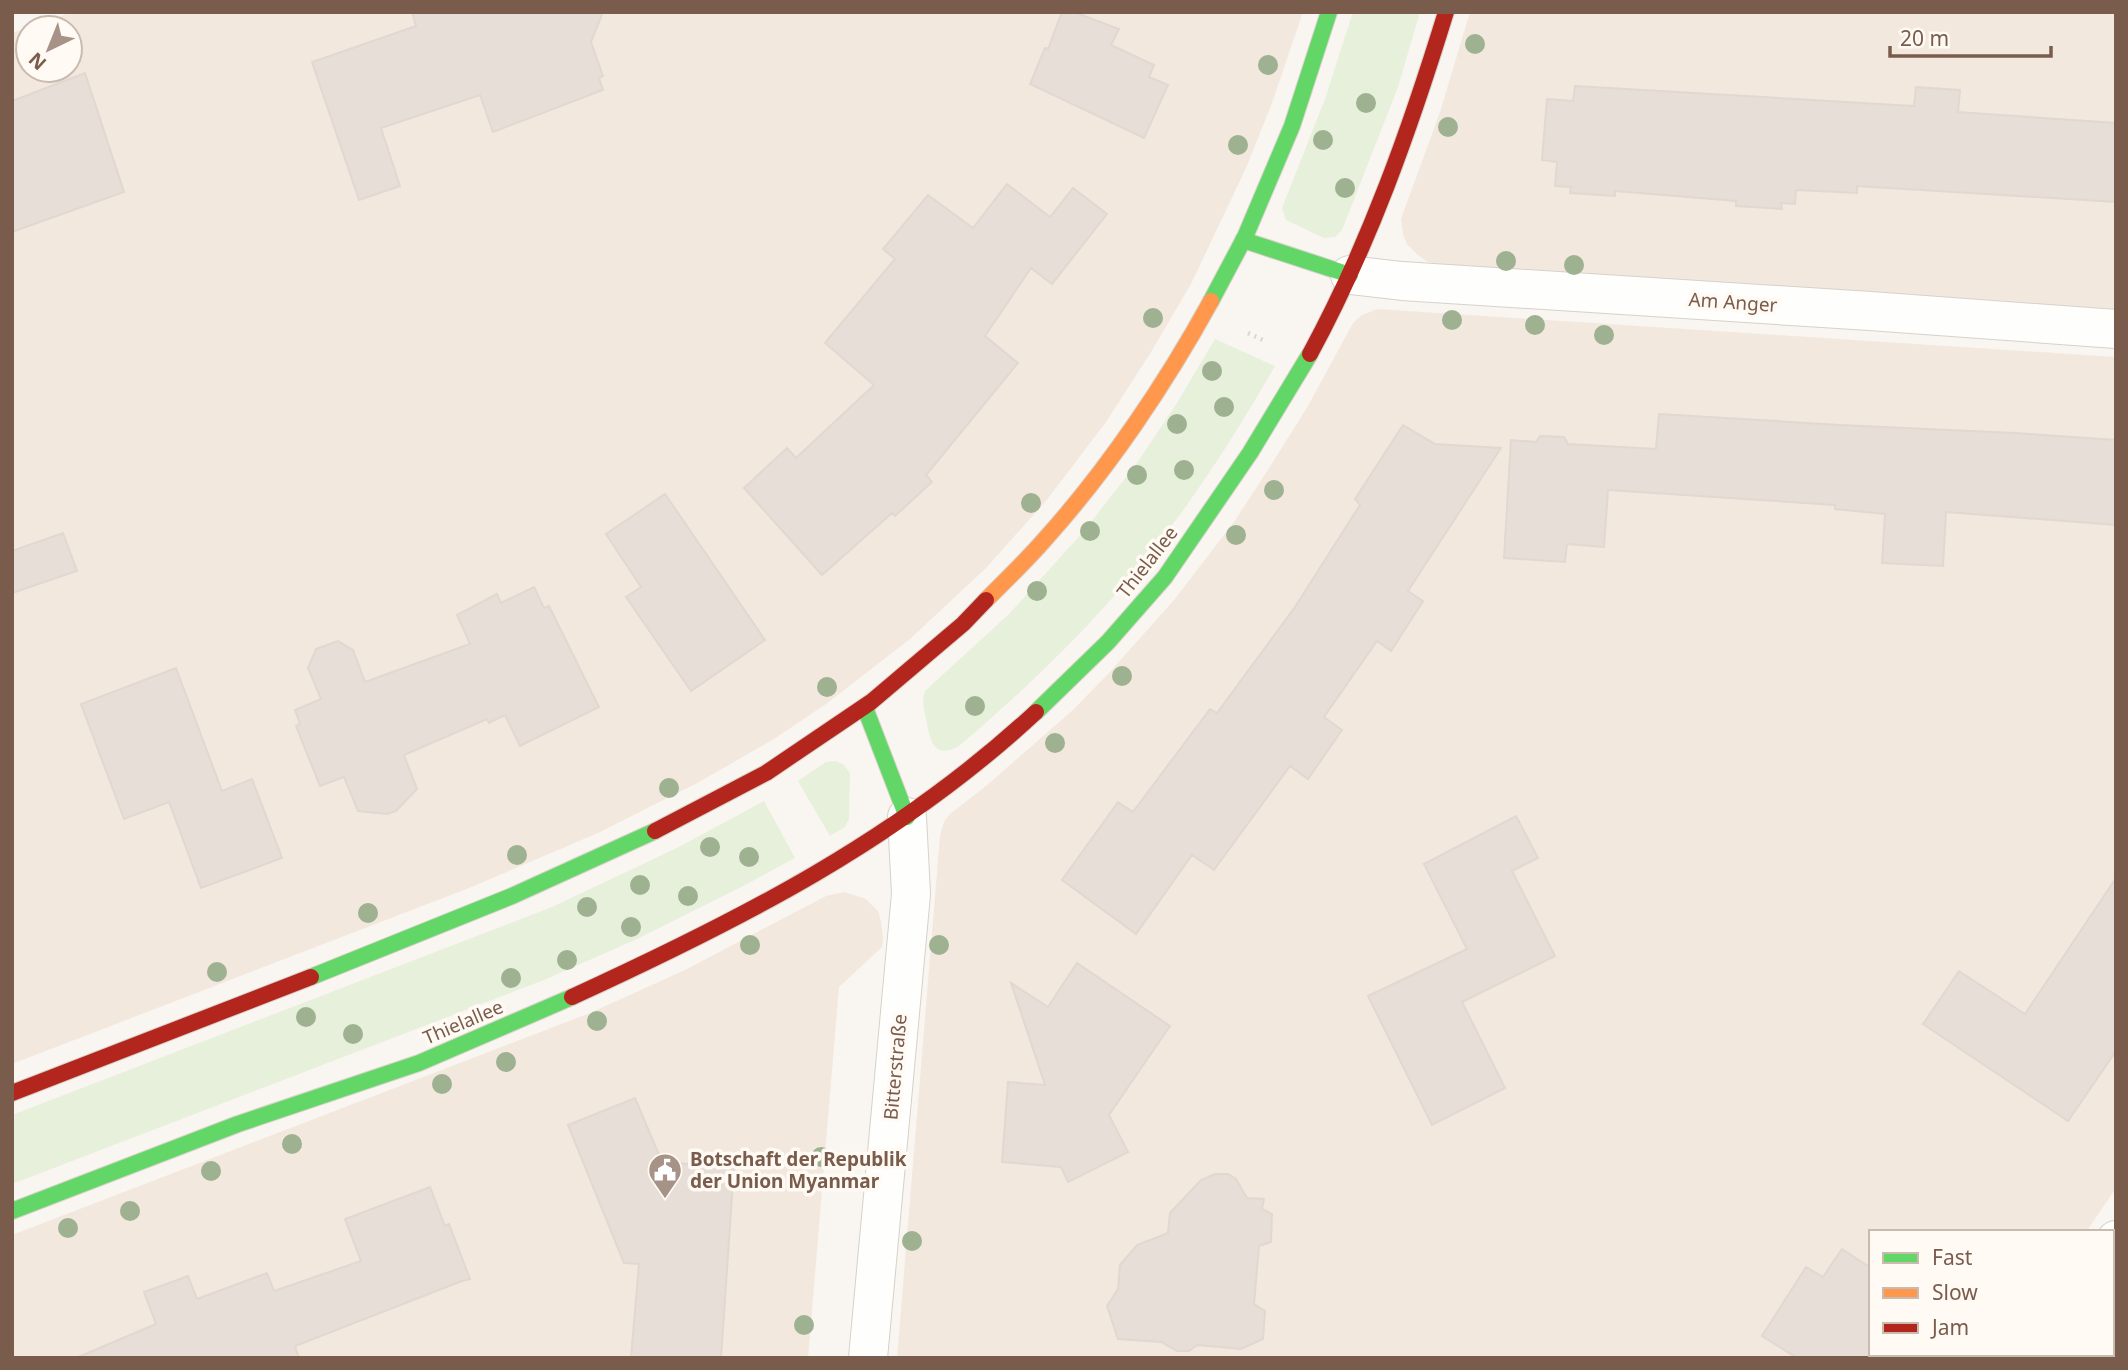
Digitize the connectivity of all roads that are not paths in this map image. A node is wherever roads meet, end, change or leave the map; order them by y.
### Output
1 (1329, 12) edge
2 (1446, 12) edge
3 (1243, 240) junction
4 (1350, 275) junction
5 (2116, 329) edge
6 (865, 708) junction
7 (907, 817) junction
8 (12, 1093) edge
9 (12, 1211) edge
10 (869, 1358) edge

1 - 3 main road
2 - 4 main road, Thielallee
3 - 4 main road
3 - 6 main road
4 - 5 street, Am Anger
4 - 7 main road, Thielallee
6 - 7 main road
6 - 8 main road
7 - 9 main road, Thielallee
7 - 10 street, Bitterstraße

